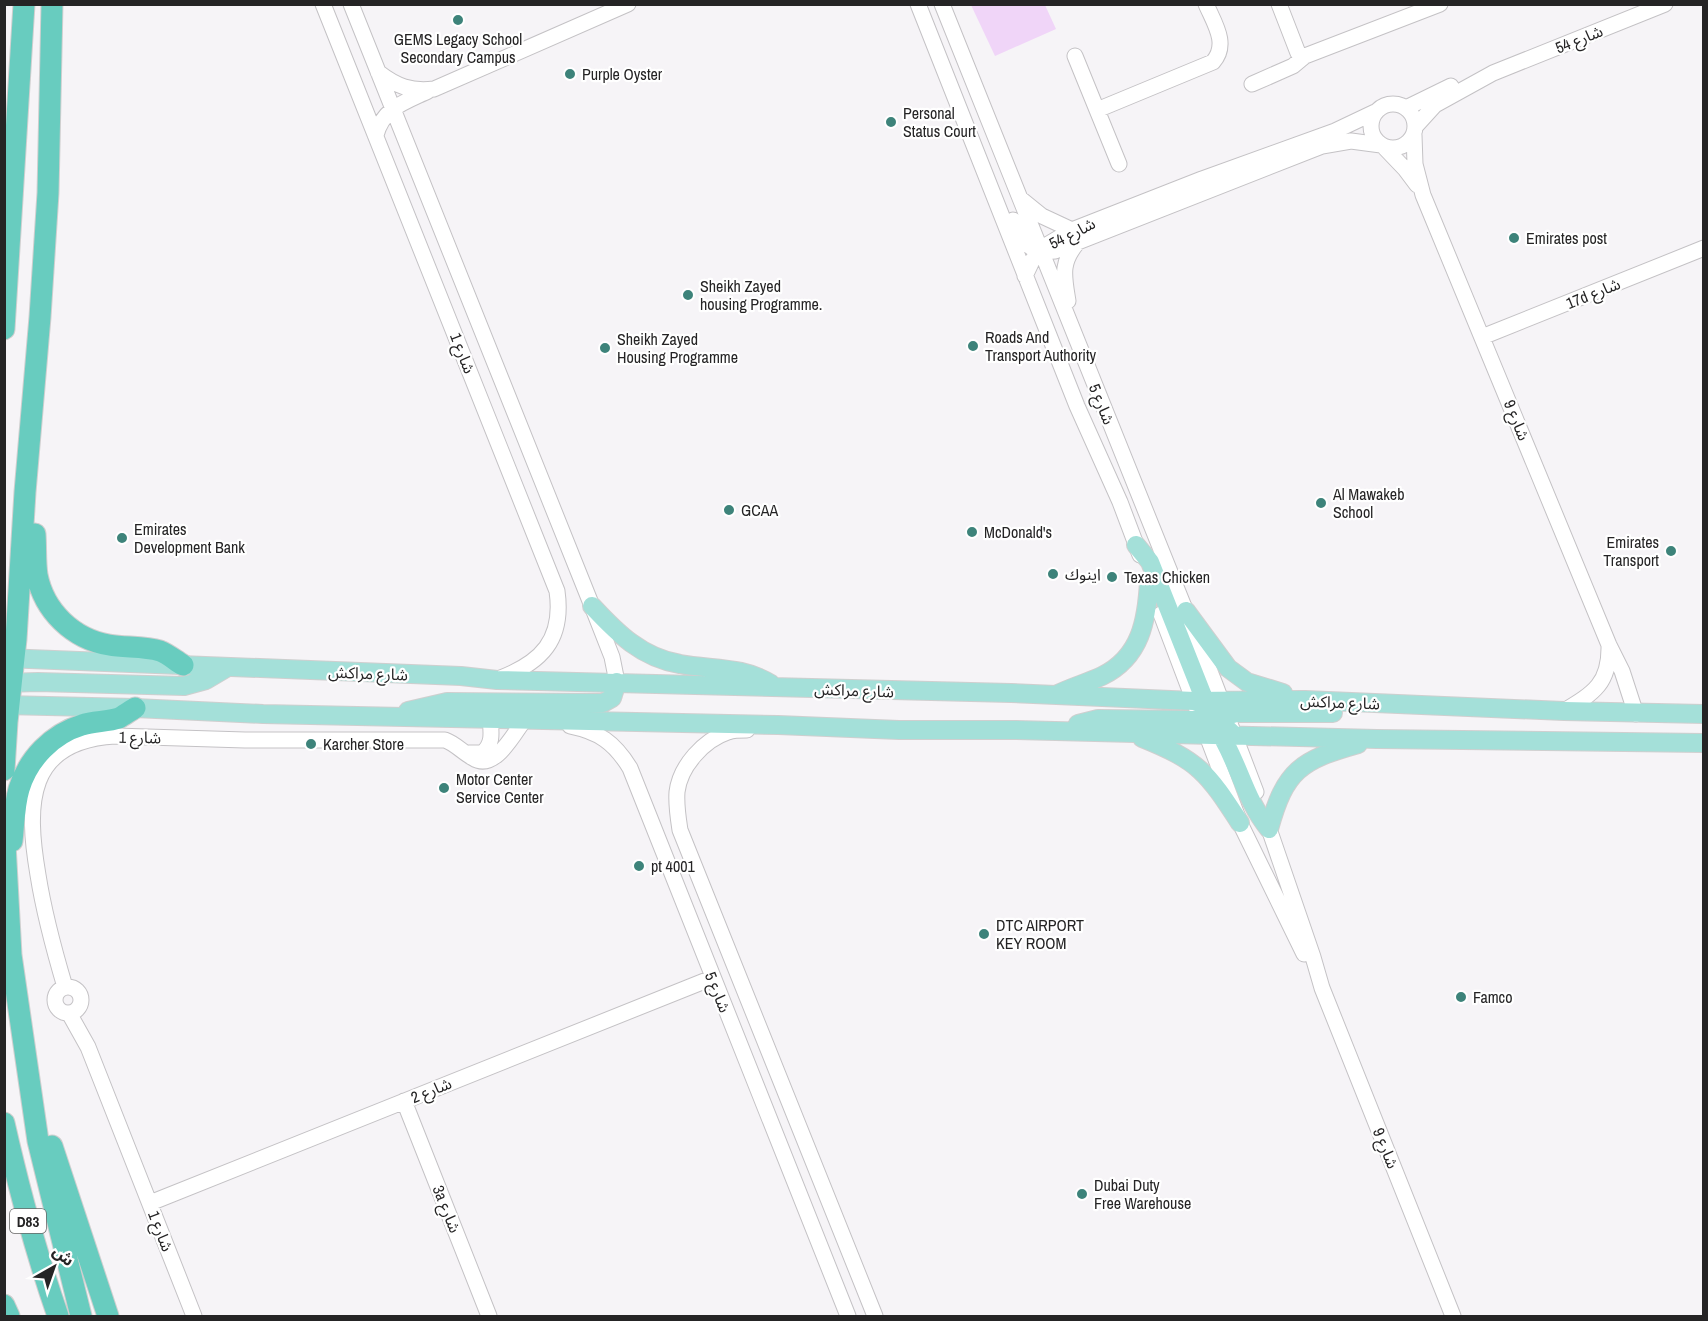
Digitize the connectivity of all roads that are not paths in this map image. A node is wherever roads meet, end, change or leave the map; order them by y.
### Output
1 (24, 4) edge
2 (52, 4) edge
3 (323, 4) edge
4 (351, 4) edge
5 (628, 4) edge
6 (918, 4) edge
7 (935, 4) edge
8 (942, 4) edge
9 (1206, 4) edge
10 (1279, 4) edge
11 (1440, 4) edge
12 (1665, 4) edge
13 (962, 52) junction
14 (1075, 56) dead end
15 (1305, 56) junction
16 (377, 72) junction
17 (1493, 73) junction
18 (949, 81) junction
19 (1252, 84) dead end
20 (434, 89) junction
21 (392, 108) junction
22 (1406, 108) junction
23 (1097, 110) junction
24 (1375, 112) junction
25 (1414, 131) junction
26 (376, 135) junction
27 (1382, 146) junction
28 (1119, 164) dead end
29 (1423, 195) junction
30 (1021, 199) junction
31 (1075, 236) junction
32 (1704, 249) edge
33 (1040, 251) junction
34 (1025, 276) junction
35 (1066, 316) junction
36 (4, 329) edge
37 (1482, 337) junction
38 (25, 492) junction
39 (1136, 545) junction
40 (1149, 581) junction
41 (592, 606) junction
42 (1186, 611) junction
43 (1609, 645) junction
44 (183, 666) junction
45 (228, 667) junction
46 (497, 680) junction
47 (7, 681) edge
48 (617, 682) junction
49 (775, 687) junction
50 (1053, 697) junction
51 (1305, 700) junction
52 (1393, 703) junction
53 (135, 708) junction
54 (1564, 711) junction
55 (1636, 714) junction
56 (1704, 714) edge
57 (395, 716) junction
58 (490, 718) junction
59 (1213, 718) junction
60 (531, 719) junction
61 (778, 725) junction
62 (1063, 731) junction
63 (1130, 733) junction
64 (1377, 739) junction
65 (1704, 743) edge
66 (466, 753) junction
67 (4, 770) edge
68 (1240, 823) junction
69 (4, 825) edge
70 (1269, 829) junction
71 (8, 901) junction
72 (712, 978) junction
73 (1319, 980) junction
74 (773, 1063) junction
75 (750, 1070) junction
76 (29, 1077) junction
77 (404, 1101) junction
78 (4, 1123) edge
79 (150, 1203) junction
80 (4, 1305) edge
81 (9, 1317) edge
82 (58, 1317) edge
83 (81, 1317) edge
84 (108, 1317) edge
85 (194, 1317) edge
86 (489, 1317) edge
87 (848, 1317) edge
88 (875, 1317) edge
89 (1453, 1317) edge

1 - 36 highway
2 - 38 highway
3 - 26 street, شارع 1
4 - 16 street, شارع 1
5 - 20 street
6 - 18 street, شارع 5
7 - 13 street
8 - 13 street, شارع 5
9 - 23 street
10 - 15 street
11 - 15 street
12 - 17 street, شارع 54
13 - 30 street, شارع 5
14 - 23 street
15 - 19 street
16 - 20 street
16 - 21 street, شارع 1
17 - 22 street, شارع 54
17 - 25 street, شارع 54
18 - 33 street
18 - 34 street, شارع 5
20 - 21 street
21 - 26 street
21 - 41 street, شارع 1
22 - 24 street
22 - 25 street
23 - 28 street
24 - 27 street
24 - 31 street, شارع 54
25 - 27 street
25 - 29 street, شارع 9
26 - 46 street, شارع 1
27 - 29 street, شارع 9
27 - 31 street, شارع 54
29 - 37 street, شارع 9
30 - 31 street
30 - 33 street, شارع 5
31 - 33 street, شارع 54
31 - 35 street
32 - 37 street, 17d شارع
33 - 34 street
33 - 35 street, شارع 5
34 - 39 street, شارع 5
35 - 42 street, شارع 5
37 - 43 street, شارع 9
38 - 44 highway
38 - 47 highway
39 - 40 street, شارع 5
39 - 59 main road
40 - 50 main road
40 - 59 street, شارع 5
41 - 48 street, شارع 1
41 - 49 main road
42 - 51 main road
42 - 59 street, شارع 5
43 - 54 street
43 - 55 street, شارع 9
44 - 45 main road, شارع مراكش
44 - 47 main road, شارع مراكش
45 - 46 main road, شارع مراكش
45 - 47 main road
46 - 48 main road, شارع مراكش
47 - 53 main road, شارع مراكش
47 - 67 highway
48 - 49 main road, شارع مراكش
48 - 57 main road
49 - 50 main road, شارع مراكش
50 - 59 main road, شارع مراكش
51 - 52 main road, شارع مراكش
51 - 59 main road, شارع مراكش
52 - 54 main road, شارع مراكش
52 - 59 main road
53 - 57 main road, شارع مراكش
53 - 71 highway
54 - 55 main road, شارع مراكش
55 - 56 main road, شارع مراكش
57 - 58 main road, شارع مراكش
58 - 60 main road, شارع مراكش
58 - 66 street
59 - 62 main road
59 - 63 main road, شارع مراكش
59 - 64 main road, شارع مراكش
59 - 68 street, شارع 9
59 - 70 main road
60 - 61 main road, شارع مراكش
60 - 66 street, شارع 1
60 - 72 street, شارع 5
61 - 62 main road, شارع مراكش
61 - 74 street, شارع 5
62 - 63 main road, شارع مراكش
63 - 68 main road
64 - 65 main road, شارع مراكش
64 - 70 main road
66 - 79 street, شارع 1
68 - 73 street, شارع 9
69 - 71 highway
70 - 73 street, شارع 9
71 - 76 highway
72 - 75 street, شارع 5
72 - 77 street, شارع 2
73 - 89 street, شارع 9
74 - 75 street
74 - 88 street, شارع 5
75 - 87 street, شارع 5
76 - 83 highway
76 - 84 highway
77 - 79 street, شارع 2
77 - 86 street, 3a شارع
78 - 82 highway, D83
79 - 85 street, شارع 1
80 - 81 highway

